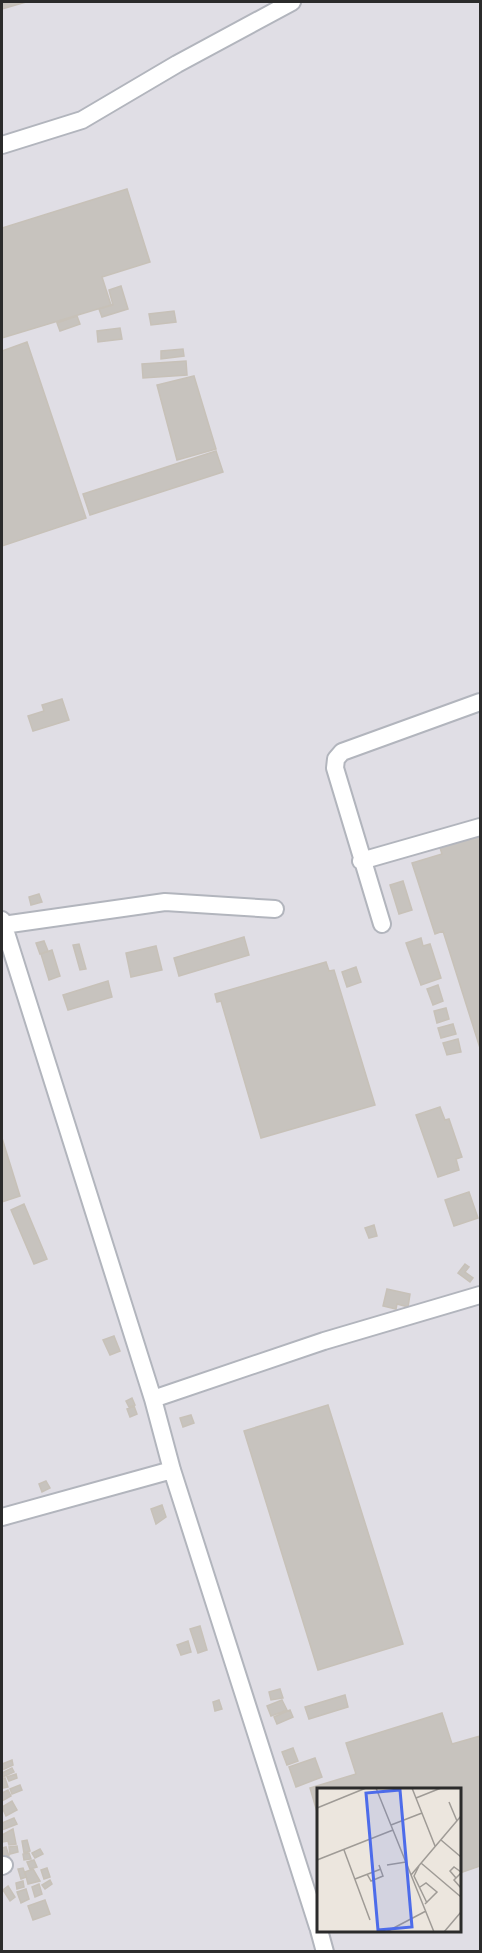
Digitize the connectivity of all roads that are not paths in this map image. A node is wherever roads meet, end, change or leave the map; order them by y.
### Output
1 (292, 2) edge
2 (2, 145) edge
3 (480, 702) edge
4 (480, 827) edge
5 (361, 861) junction
6 (275, 909) dead end
7 (2, 922) edge
8 (382, 924) dead end
9 (480, 1295) edge
10 (153, 1399) junction
11 (172, 1470) junction
12 (2, 1517) edge
13 (317, 1923) edge
14 (320, 1932) edge
15 (326, 1952) edge

1 - 2 street
3 - 5 street
4 - 5 street
5 - 8 street
6 - 7 street
7 - 10 street
9 - 10 street
10 - 11 street
11 - 12 street
11 - 13 street
14 - 15 street

